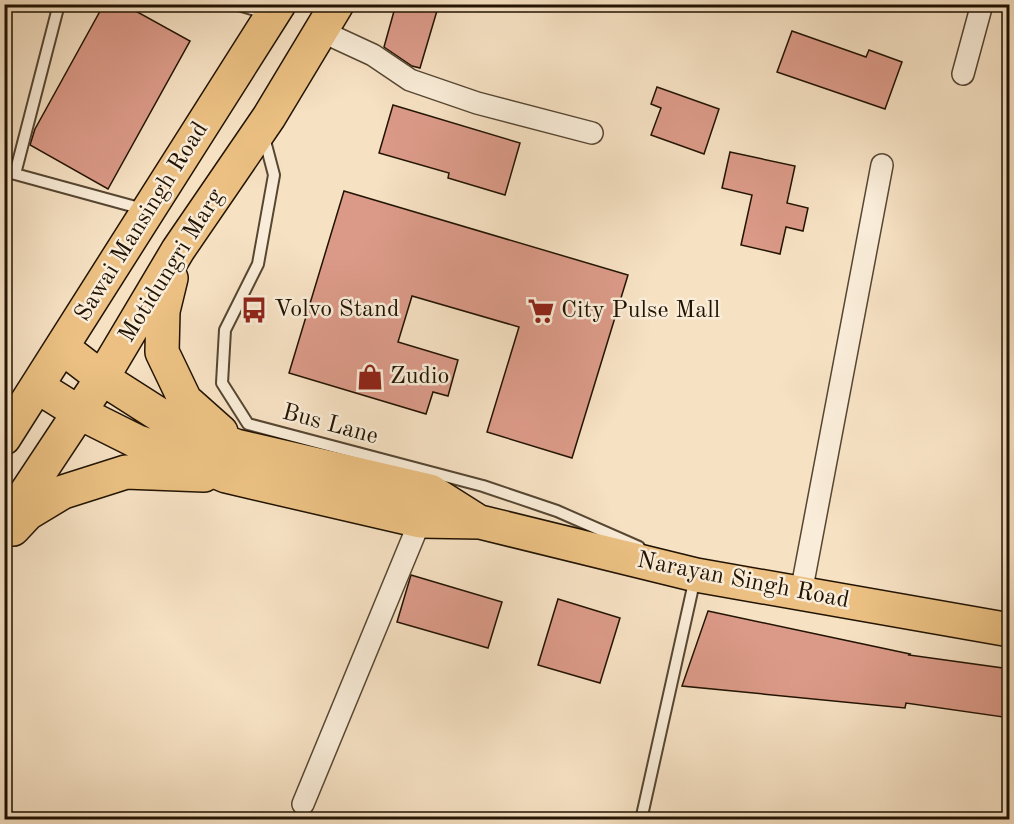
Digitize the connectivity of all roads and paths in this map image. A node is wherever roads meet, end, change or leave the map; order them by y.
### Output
1 (59, 4) edge
2 (235, 4) edge
3 (982, 4) edge
4 (276, 10) edge
5 (329, 18) edge
6 (963, 74) dead end
7 (261, 128) junction
8 (592, 133) dead end
9 (882, 165) dead end
10 (10, 173) edge
11 (149, 211) junction
12 (178, 250) junction
13 (63, 348) junction
14 (102, 378) junction
15 (38, 387) junction
16 (78, 412) junction
17 (4, 438) edge
18 (231, 461) junction
19 (420, 521) junction
20 (480, 522) junction
21 (4, 526) edge
22 (4, 538) edge
23 (696, 575) junction
24 (801, 593) junction
25 (1010, 630) edge
26 (303, 804) dead end
27 (641, 819) edge

1 - 10 lane
2 - 4 lane
3 - 6 street
4 - 11 main road, Sawai Mansingh Road
5 - 7 main road, Motidungri Marg
5 - 8 street
7 - 12 main road, Motidungri Marg
7 - 23 lane, Bus Lane
9 - 24 street
10 - 11 lane
11 - 13 main road, Sawai Mansingh Road
12 - 14 main road, Motidungri Marg
12 - 18 main road
13 - 14 main road
13 - 15 main road, Sawai Mansingh Road
14 - 16 main road, Motidungri Marg
14 - 18 main road
15 - 16 main road
15 - 17 main road, Sawai Mansingh Road
16 - 18 main road
16 - 21 main road, Motidungri Marg
18 - 19 main road
18 - 20 main road
18 - 22 main road
19 - 20 main road
19 - 26 street
20 - 23 main road, Narayan Singh Road
23 - 24 main road, Narayan Singh Road
23 - 27 lane
24 - 25 main road, Narayan Singh Road

